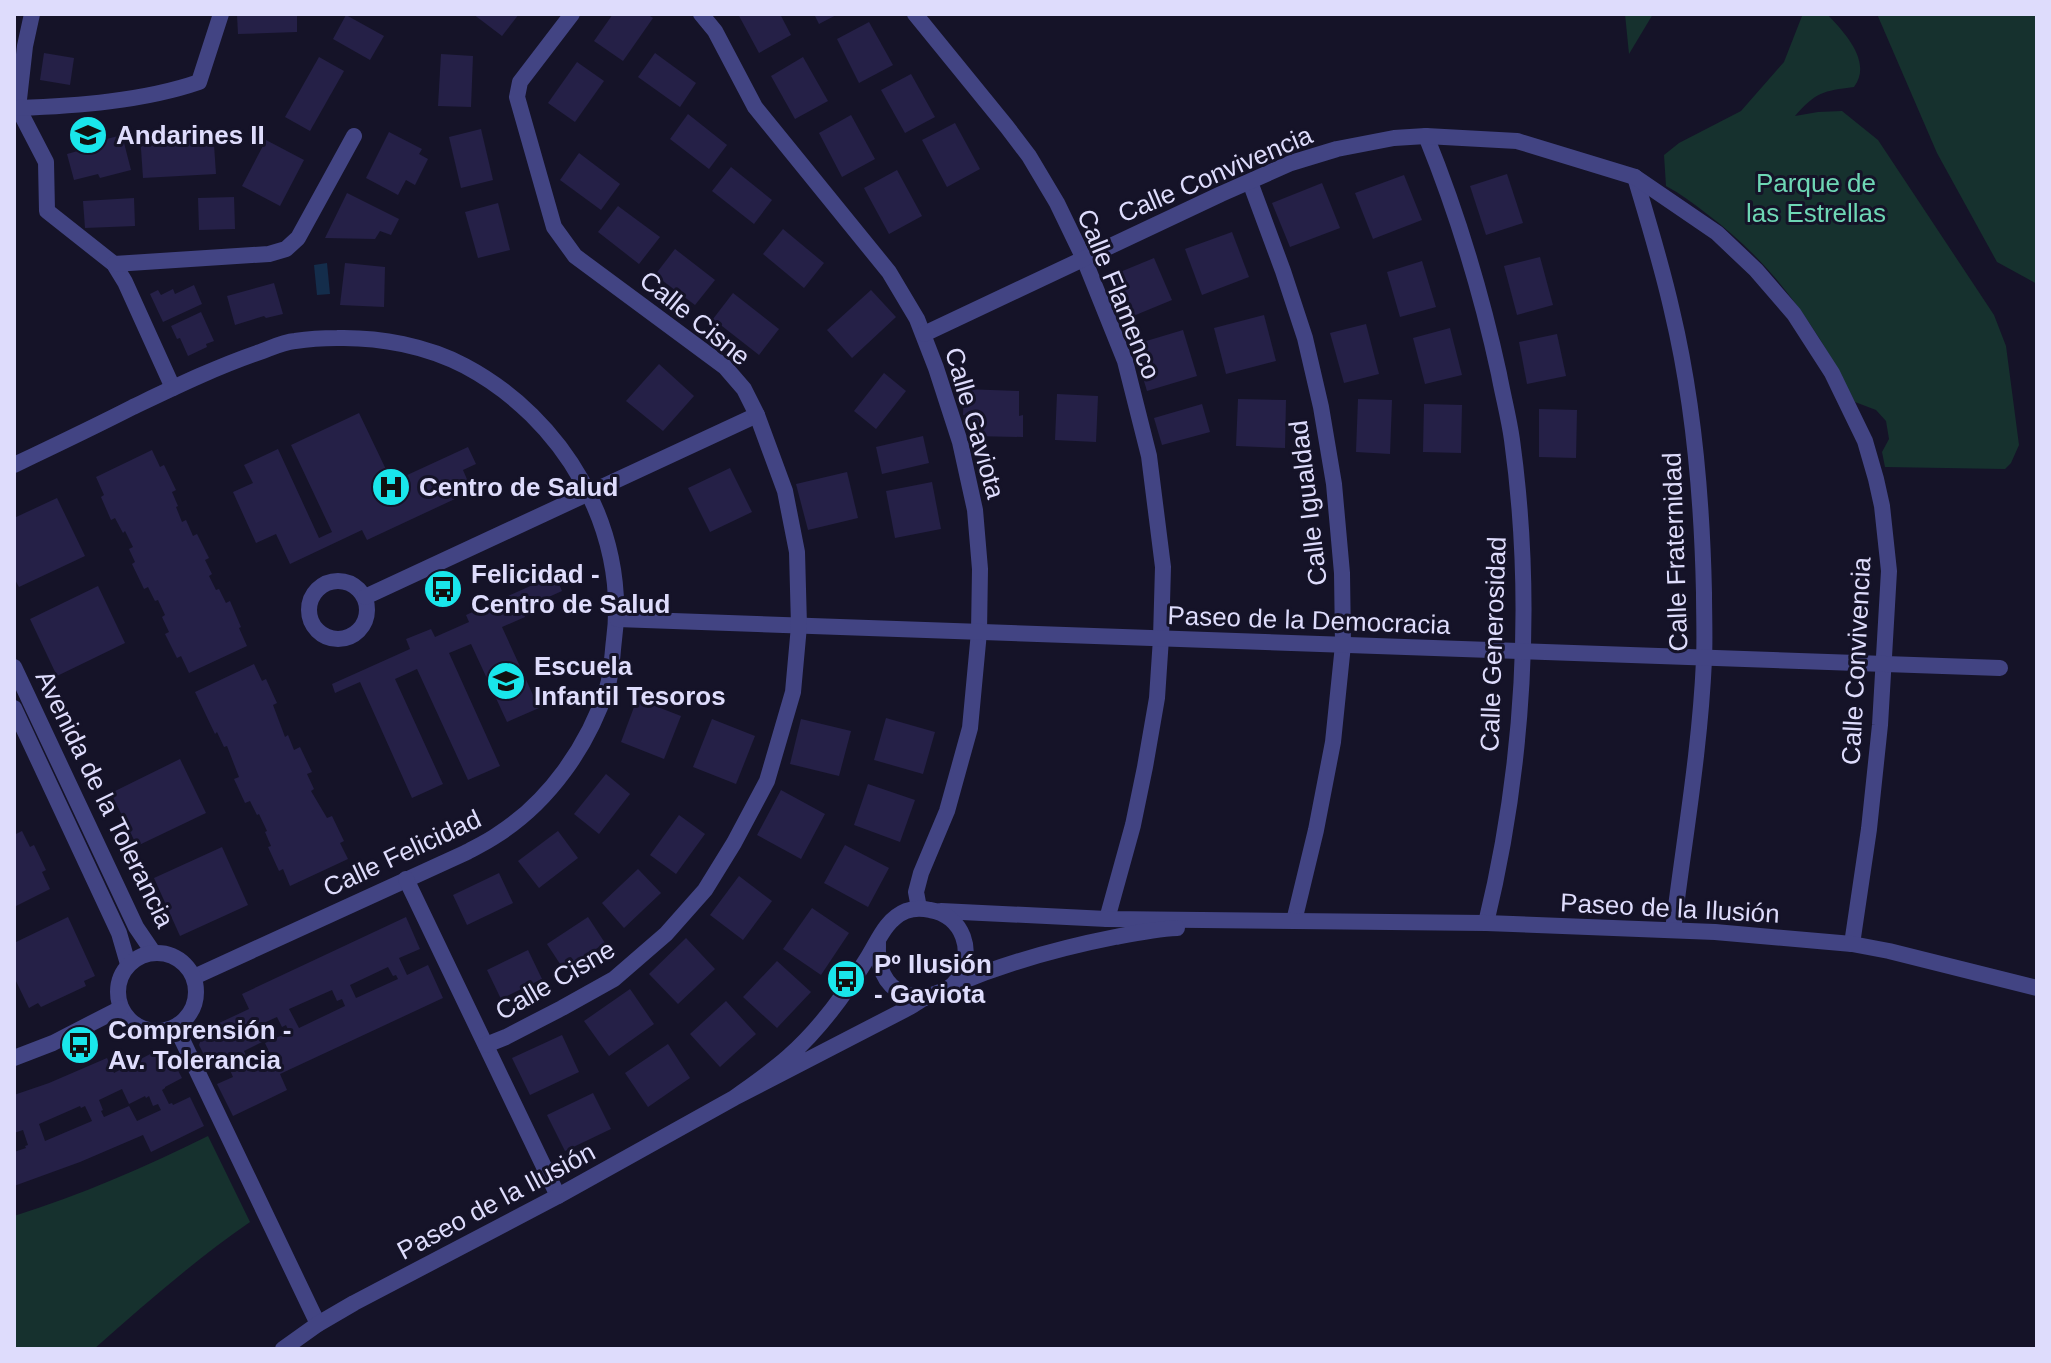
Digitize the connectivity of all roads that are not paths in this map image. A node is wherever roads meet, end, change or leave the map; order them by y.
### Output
1 (32, 14) edge
2 (221, 14) edge
3 (572, 14) edge
4 (701, 14) edge
5 (924, 18) edge
6 (18, 108) junction
7 (354, 136) dead end
8 (1426, 136) junction
9 (1635, 177) junction
10 (1250, 182) junction
11 (1084, 259) junction
12 (114, 264) junction
13 (924, 334) junction
14 (173, 388) junction
15 (757, 415) junction
16 (14, 465) edge
17 (588, 493) junction
18 (365, 597) dead end
19 (617, 619) junction
20 (799, 626) junction
21 (979, 632) junction
22 (1161, 638) junction
23 (1343, 645) junction
24 (1523, 651) junction
25 (1704, 657) junction
26 (1884, 664) junction
27 (14, 667) edge
28 (2000, 668) dead end
29 (14, 708) edge
30 (406, 879) junction
31 (919, 908) junction
32 (939, 911) junction
33 (1107, 919) junction
34 (1294, 921) junction
35 (1486, 923) junction
36 (1673, 930) junction
37 (878, 941) junction
38 (1852, 944) junction
39 (153, 952) junction
40 (128, 964) junction
41 (989, 970) junction
42 (194, 977) junction
43 (953, 985) junction
44 (2037, 988) edge
45 (925, 998) junction
46 (121, 1008) junction
47 (176, 1027) junction
48 (486, 1045) junction
49 (14, 1058) edge
50 (734, 1098) junction
51 (558, 1196) junction
52 (318, 1324) junction
53 (283, 1349) edge

1 - 6 street
2 - 6 street
3 - 15 street, Calle Cisne
4 - 13 street, Calle Gaviota
5 - 11 street, Calle Flamenco
6 - 12 street
7 - 12 street
8 - 9 street, Calle Convivencia
8 - 10 street, Calle Convivencia
8 - 24 street, Calle Generosidad
9 - 25 street, Calle Fraternidad
9 - 26 street, Calle Convivencia
10 - 11 street, Calle Convivencia
10 - 23 street, Calle Igualdad
11 - 13 street, Calle Convivencia
11 - 22 street, Calle Flamenco
12 - 14 street
13 - 21 street, Calle Gaviota
14 - 16 street, Calle Felicidad
14 - 17 street, Calle Felicidad
15 - 17 street
15 - 20 street, Calle Cisne
17 - 18 street
17 - 19 street, Calle Felicidad
19 - 20 street, Paseo de la Democracia
19 - 30 street, Calle Felicidad
20 - 21 street, Paseo de la Democracia
20 - 48 street, Calle Cisne
21 - 22 street, Paseo de la Democracia
21 - 31 street, Calle Gaviota
22 - 23 street, Paseo de la Democracia
22 - 33 street, Calle Flamenco
23 - 24 street, Paseo de la Democracia
23 - 34 street, Calle Igualdad
24 - 25 street, Paseo de la Democracia
24 - 35 street, Calle Generosidad
25 - 26 street, Paseo de la Democracia
25 - 36 street, Calle Fraternidad
26 - 28 street, Paseo de la Democracia
26 - 38 street, Calle Convivencia
27 - 39 street, Avenida de la Tolerancia
29 - 40 street, Avenida de la Tolerancia
30 - 42 street, Calle Felicidad
30 - 48 street
31 - 32 street, Paseo de la Ilusión
31 - 37 street, Paseo de la Ilusión
32 - 33 street, Paseo de la Ilusión
32 - 43 street
33 - 34 street, Paseo de la Ilusión
33 - 41 street, Paseo de la Ilusión
34 - 35 street, Paseo de la Ilusión
34 - 41 street, Paseo de la Ilusión
35 - 36 street, Paseo de la Ilusión
36 - 38 street, Paseo de la Ilusión
37 - 45 street
37 - 50 street, Paseo de la Ilusión
38 - 44 street, Paseo de la Ilusión
39 - 40 street
39 - 42 street
40 - 46 street
41 - 43 street, Paseo de la Ilusión
42 - 47 street
43 - 45 street, Paseo de la Ilusión
45 - 50 street, Paseo de la Ilusión
46 - 47 street
46 - 49 street
47 - 52 street
48 - 51 street
50 - 51 street, Paseo de la Ilusión
51 - 52 street, Paseo de la Ilusión
52 - 53 street, Paseo de la Ilusión

